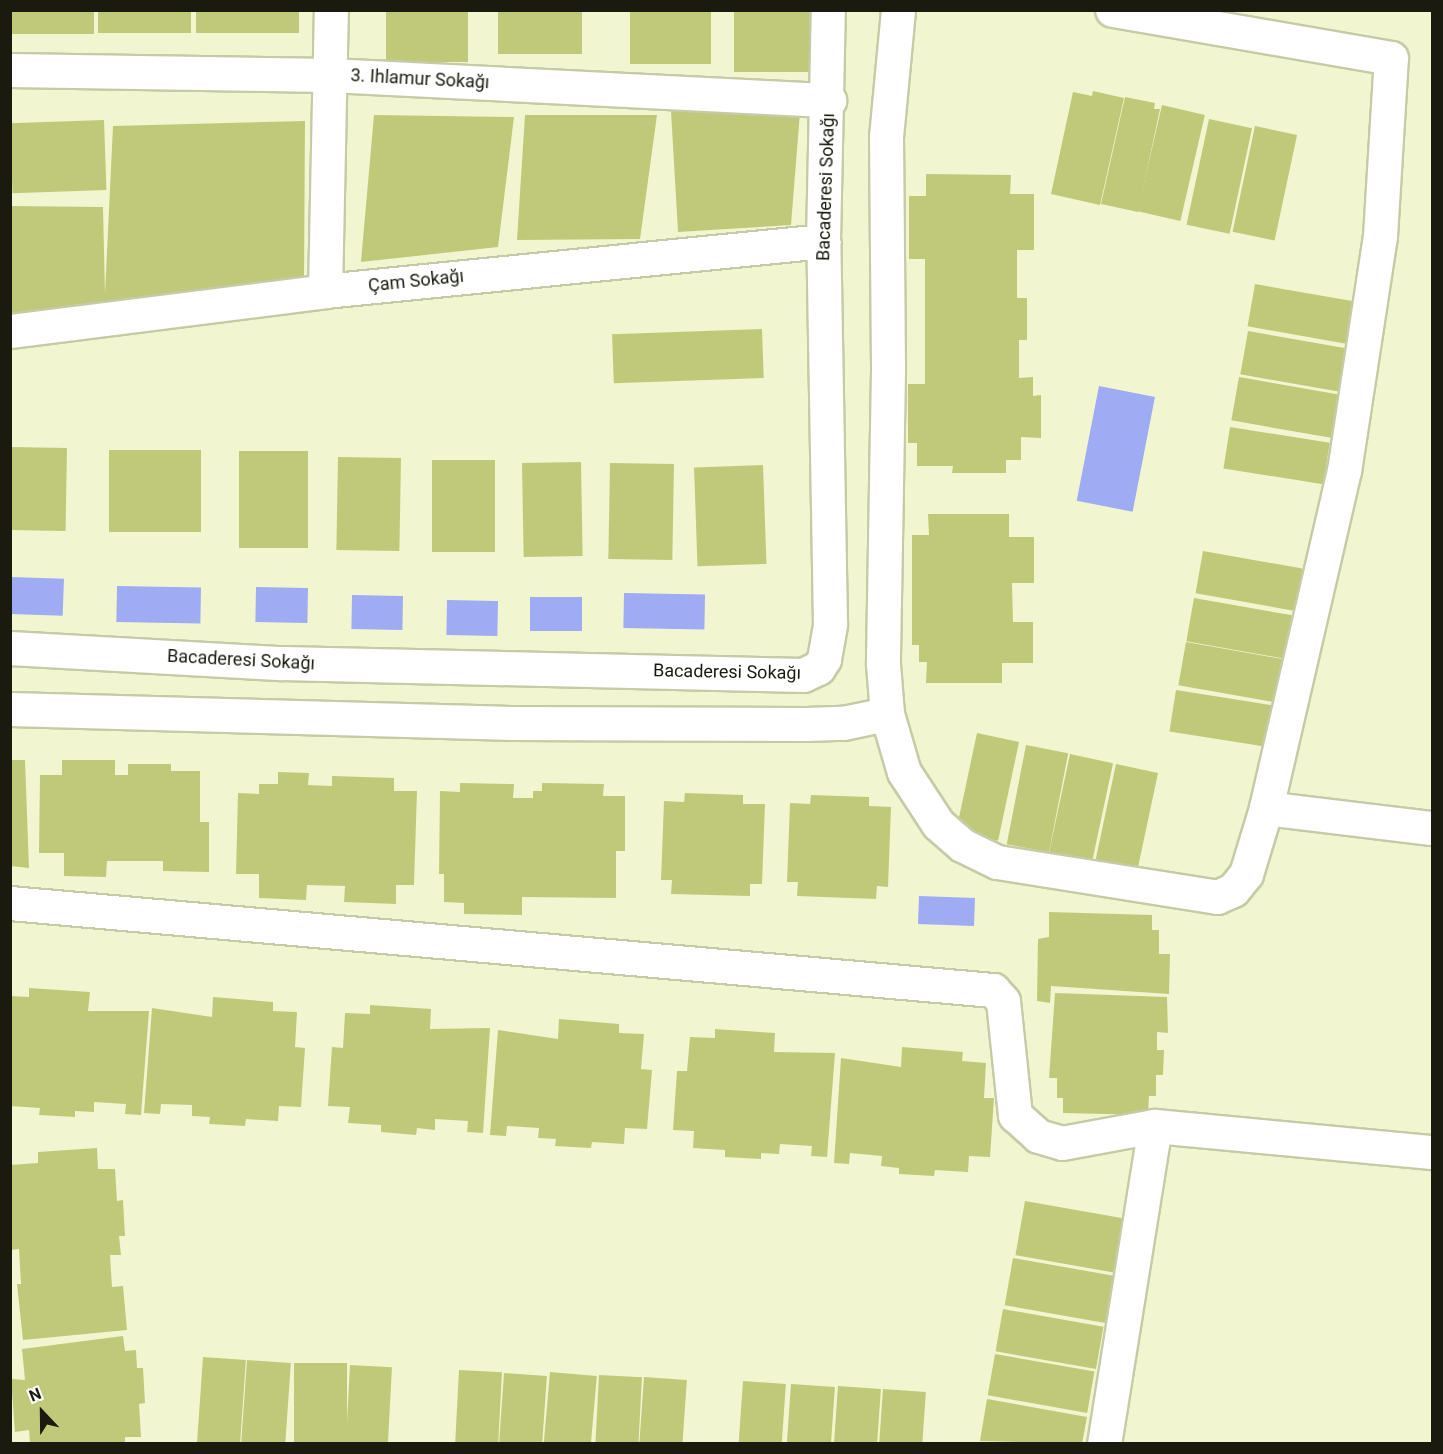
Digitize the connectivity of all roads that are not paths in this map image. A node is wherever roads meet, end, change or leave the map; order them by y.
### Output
1 (331, 10) edge
2 (828, 10) edge
3 (898, 10) edge
4 (1112, 10) edge
5 (10, 70) edge
6 (330, 75) junction
7 (829, 100) junction
8 (823, 241) junction
9 (325, 291) junction
10 (10, 331) edge
11 (10, 648) edge
12 (10, 709) edge
13 (887, 714) junction
14 (1266, 808) junction
15 (1432, 828) edge
16 (10, 903) edge
17 (1155, 1126) junction
18 (1432, 1152) edge
19 (1104, 1443) edge

1 - 6 street
2 - 7 street, Bacaderesi Sokağı
3 - 13 street
4 - 14 street
5 - 6 street, 3. Ihlamur Sokağı
6 - 7 street, 3. Ihlamur Sokağı
6 - 9 street
7 - 8 street, Bacaderesi Sokağı
8 - 9 street, Çam Sokağı
8 - 11 street, Bacaderesi Sokağı
9 - 10 street, Çam Sokağı
12 - 13 street
13 - 14 street
14 - 15 street
16 - 17 street
17 - 18 street
17 - 19 street

